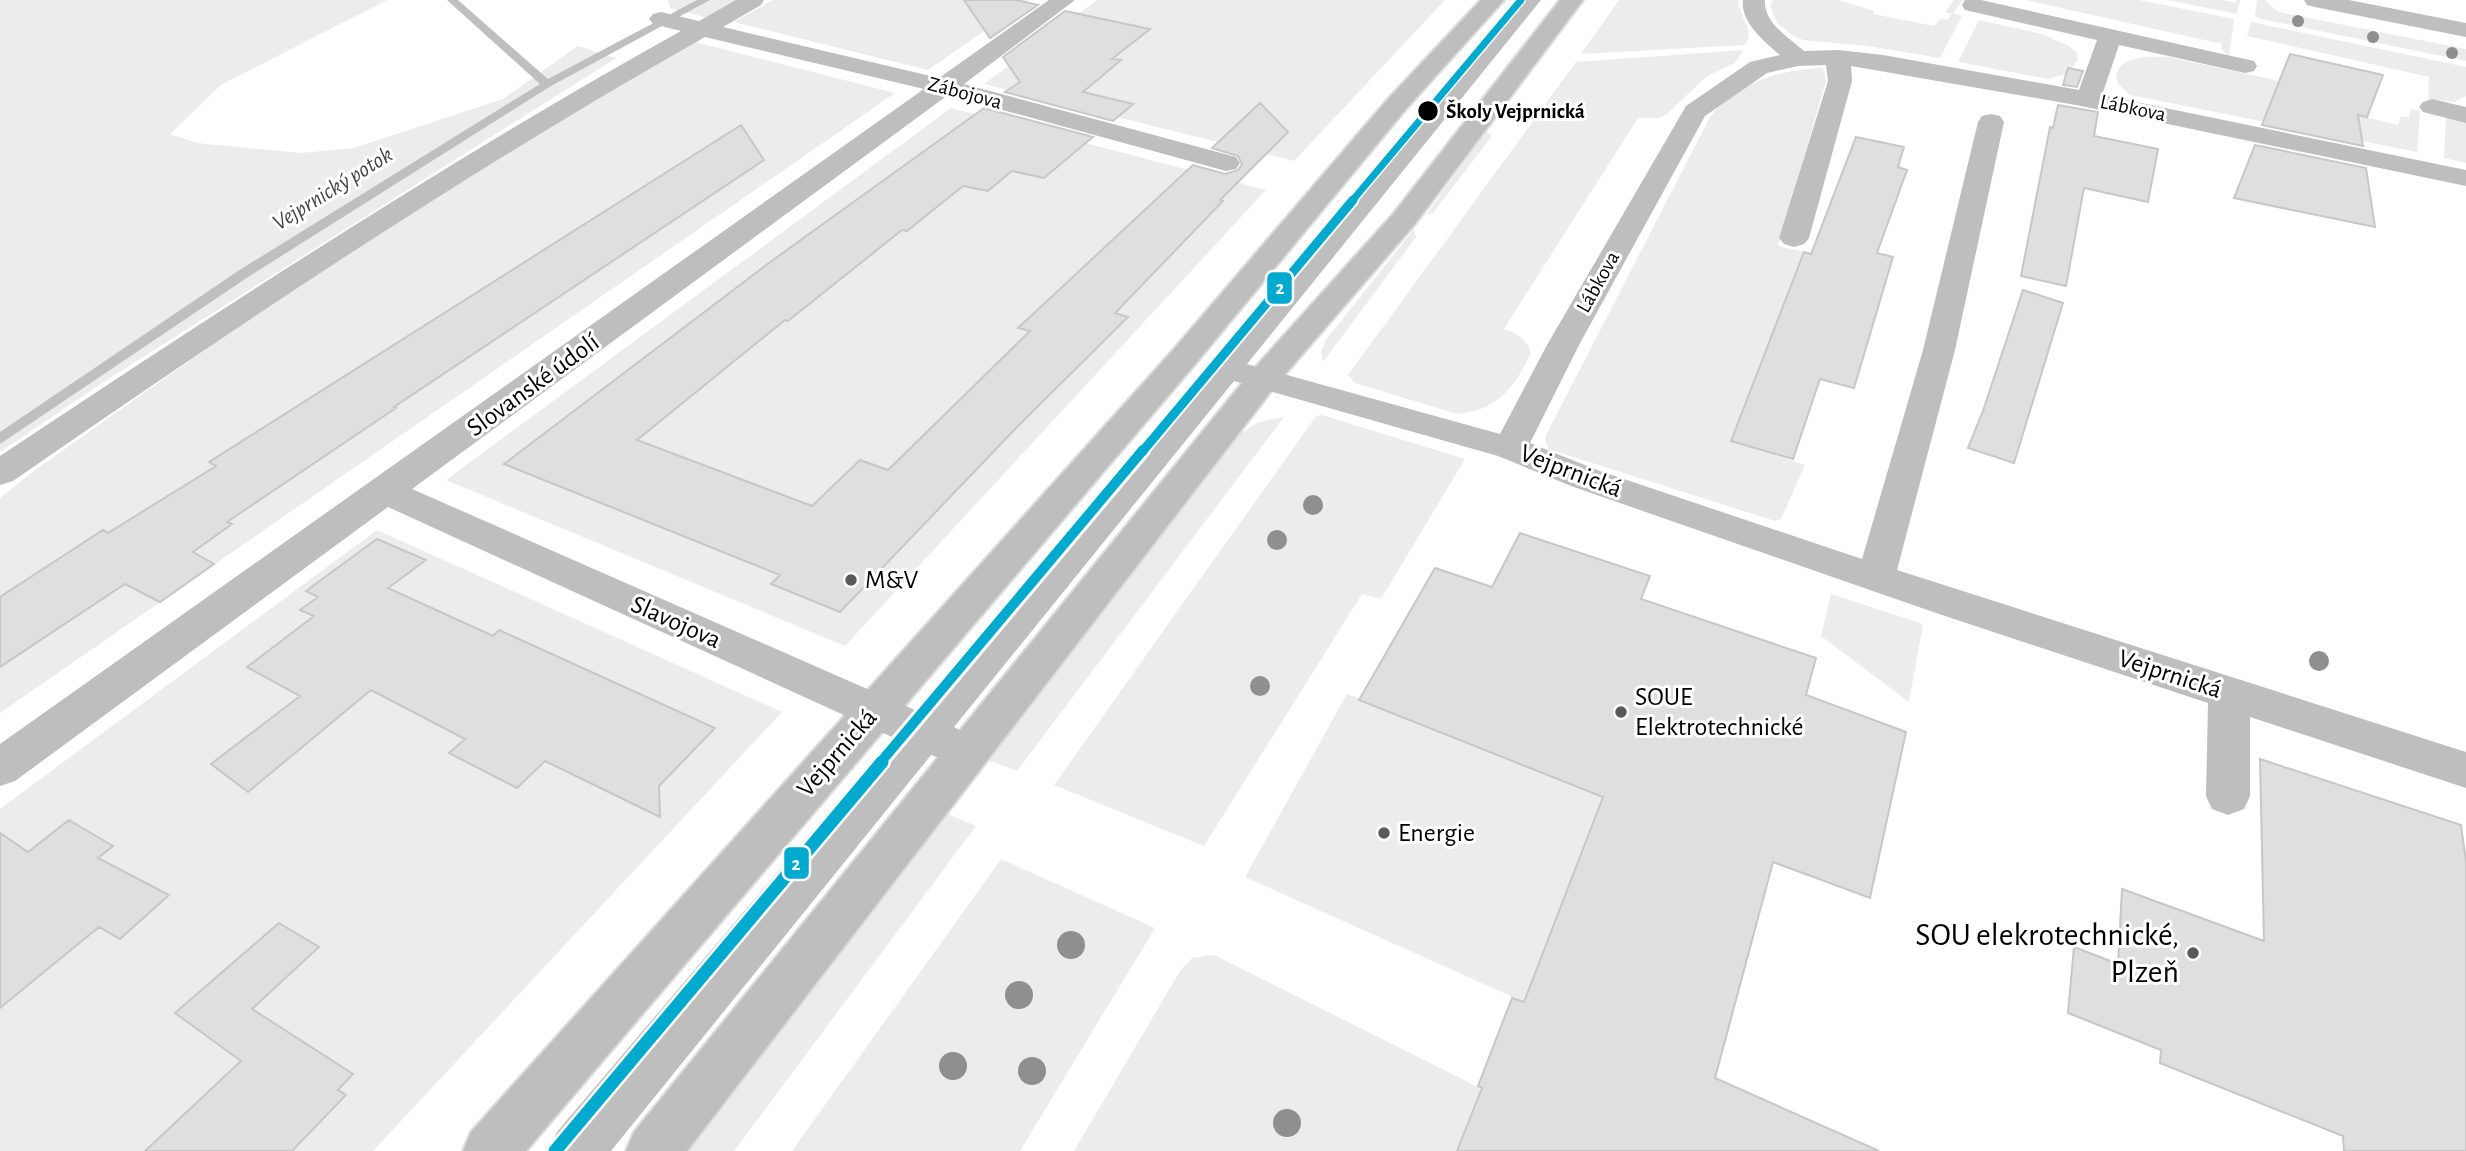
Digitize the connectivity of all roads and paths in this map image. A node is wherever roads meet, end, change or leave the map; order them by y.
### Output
1 (753, 0) edge
2 (1064, 0) edge
3 (1493, 0) edge
4 (1530, 0) edge
5 (1572, 0) edge
6 (1754, 0) edge
7 (2315, 0) edge
8 (1973, 5) dead end
9 (661, 19) dead end
10 (696, 27) junction
11 (2466, 30) edge
12 (2110, 36) junction
13 (1838, 57) junction
14 (1798, 59) junction
15 (2245, 66) dead end
16 (942, 86) junction
17 (2088, 99) junction
18 (2432, 107) dead end
19 (2466, 114) edge
20 (1991, 122) dead end
21 (1226, 163) dead end
22 (2466, 178) edge
23 (1794, 238) dead end
24 (1185, 356) junction
25 (1225, 368) junction
26 (1263, 379) junction
27 (1510, 448) junction
28 (0, 473) edge
29 (386, 492) junction
30 (1875, 576) junction
31 (2229, 694) junction
32 (874, 710) junction
33 (923, 732) junction
34 (966, 754) junction
35 (0, 768) edge
36 (2466, 770) edge
37 (2228, 796) dead end
38 (490, 1151) edge
39 (576, 1151) edge
40 (653, 1151) edge

1 - 10 street
2 - 16 street, Slovanské údolí
3 - 24 street, Vejprnická
4 - 25 street, Vejprnická
5 - 26 street
6 - 14 street
7 - 11 street
8 - 12 street
9 - 10 street, Zábojova
10 - 16 street, Zábojova
10 - 28 street
12 - 15 street
12 - 17 street
13 - 14 street, Lábkova
13 - 17 street, Lábkova
13 - 23 street
14 - 27 street, Lábkova
16 - 21 street, Zábojova
16 - 29 street, Slovanské údolí
17 - 22 street, Lábkova
18 - 19 street
20 - 30 street
24 - 25 street, Vejprnická
24 - 32 street, Vejprnická
25 - 26 street, Vejprnická
25 - 33 street, Vejprnická
26 - 27 street, Vejprnická
26 - 34 street
27 - 30 street, Vejprnická
29 - 32 street, Slavojova
29 - 35 street, Slovanské údolí
30 - 31 street, Vejprnická
31 - 36 street, Vejprnická
31 - 37 street
32 - 33 street, Slavojova
32 - 38 street, Vejprnická
33 - 34 street, Slavojova
33 - 39 street, Vejprnická
34 - 40 street

